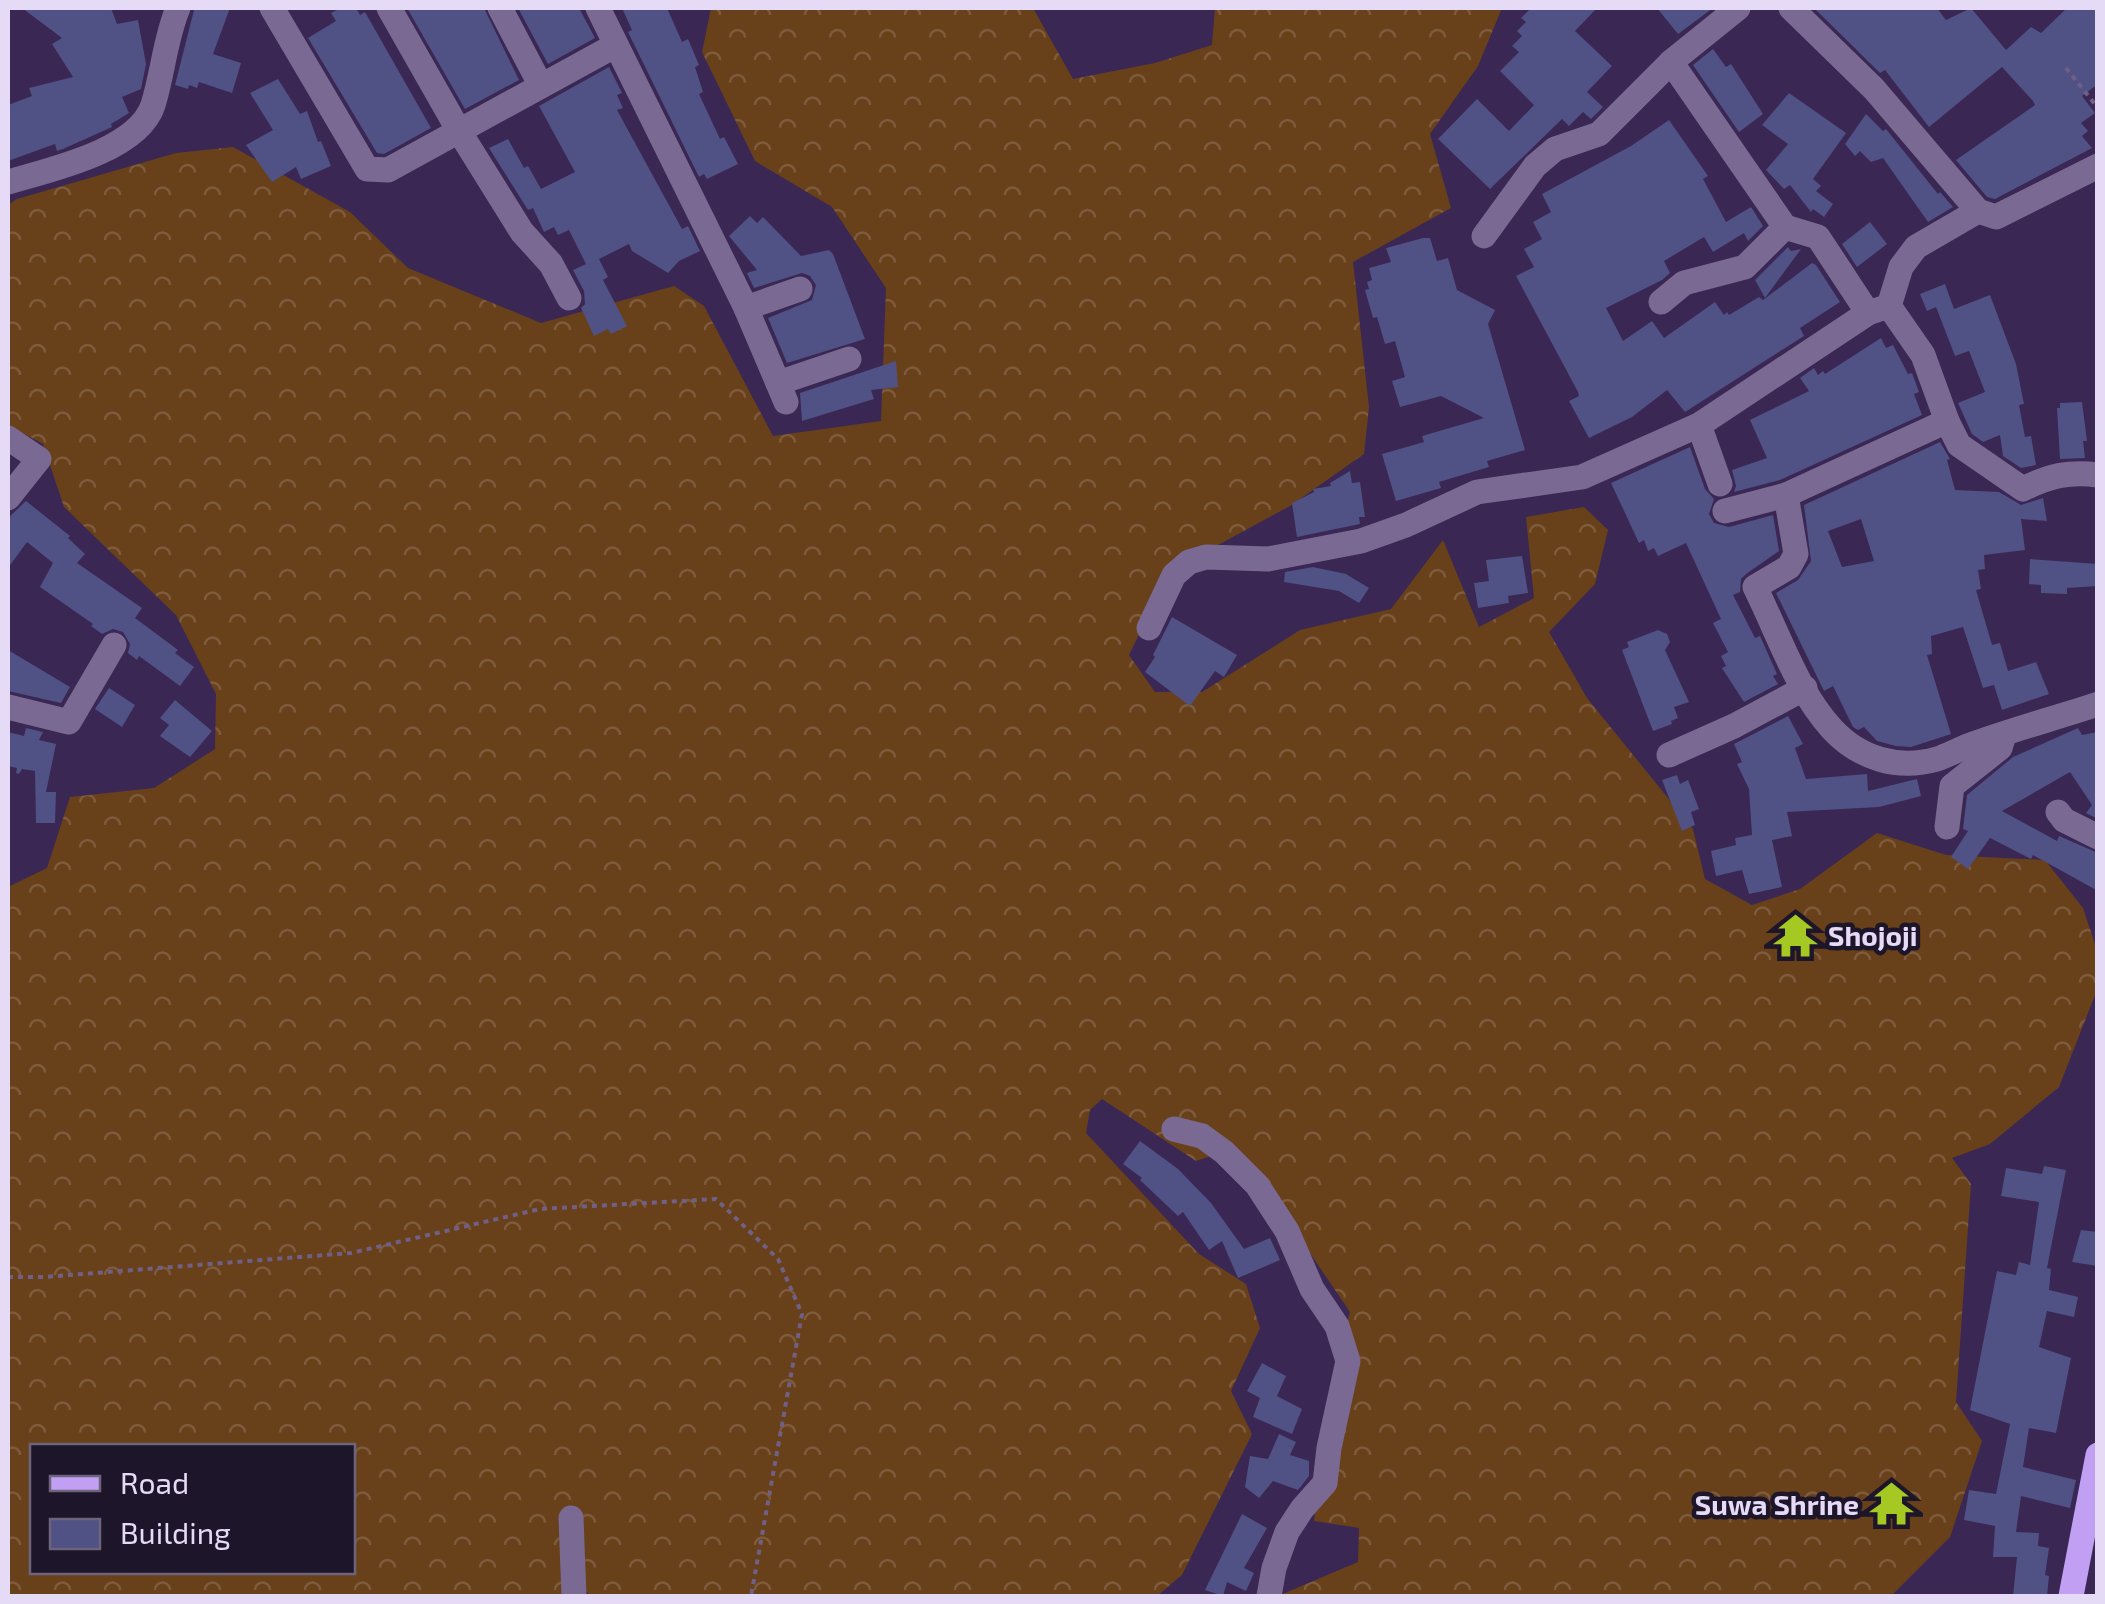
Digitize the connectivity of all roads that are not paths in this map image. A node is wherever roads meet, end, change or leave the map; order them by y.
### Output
1 (178, 8) edge
2 (272, 8) edge
3 (390, 8) edge
4 (500, 8) edge
5 (598, 8) edge
6 (1738, 8) edge
7 (1791, 8) edge
8 (616, 44) junction
9 (1671, 62) junction
10 (541, 86) junction
11 (460, 131) junction
12 (2098, 166) edge
13 (8, 182) edge
14 (1978, 210) junction
15 (1785, 227) junction
16 (1484, 236) dead end
17 (800, 289) dead end
18 (569, 298) dead end
19 (1661, 302) dead end
20 (746, 308) junction
21 (1879, 310) junction
22 (849, 358) dead end
23 (1947, 421) junction
24 (1699, 425) junction
25 (8, 438) edge
26 (2098, 474) edge
27 (1720, 484) dead end
28 (1786, 495) junction
29 (8, 498) edge
30 (1725, 511) dead end
31 (1149, 628) dead end
32 (114, 646) dead end
33 (1805, 688) junction
34 (2098, 690) edge
35 (2098, 704) edge
36 (8, 707) edge
37 (2004, 736) junction
38 (1669, 755) dead end
39 (2058, 812) dead end
40 (1946, 827) dead end
41 (2098, 837) edge
42 (1174, 1129) dead end
43 (2097, 1455) edge
44 (571, 1518) dead end
45 (2092, 1527) edge
46 (574, 1596) edge
47 (1269, 1596) edge
48 (2071, 1596) edge

1 - 13 street
2 - 11 street
3 - 11 street
4 - 10 street
5 - 8 street
6 - 9 street
7 - 14 street
8 - 10 street
8 - 20 street
9 - 15 street
9 - 16 street
10 - 11 street
11 - 18 street
12 - 14 street
14 - 21 street
15 - 19 street
15 - 21 street
17 - 20 street
20 - 22 street
21 - 23 street
21 - 24 street
23 - 26 street
23 - 28 street
24 - 27 street
24 - 31 street
25 - 29 street
28 - 30 street
28 - 33 street
32 - 36 street
33 - 37 street
33 - 38 street
34 - 37 street
35 - 37 street
37 - 40 street
39 - 41 street
42 - 47 street
43 - 45 main road
44 - 46 street
45 - 48 main road

